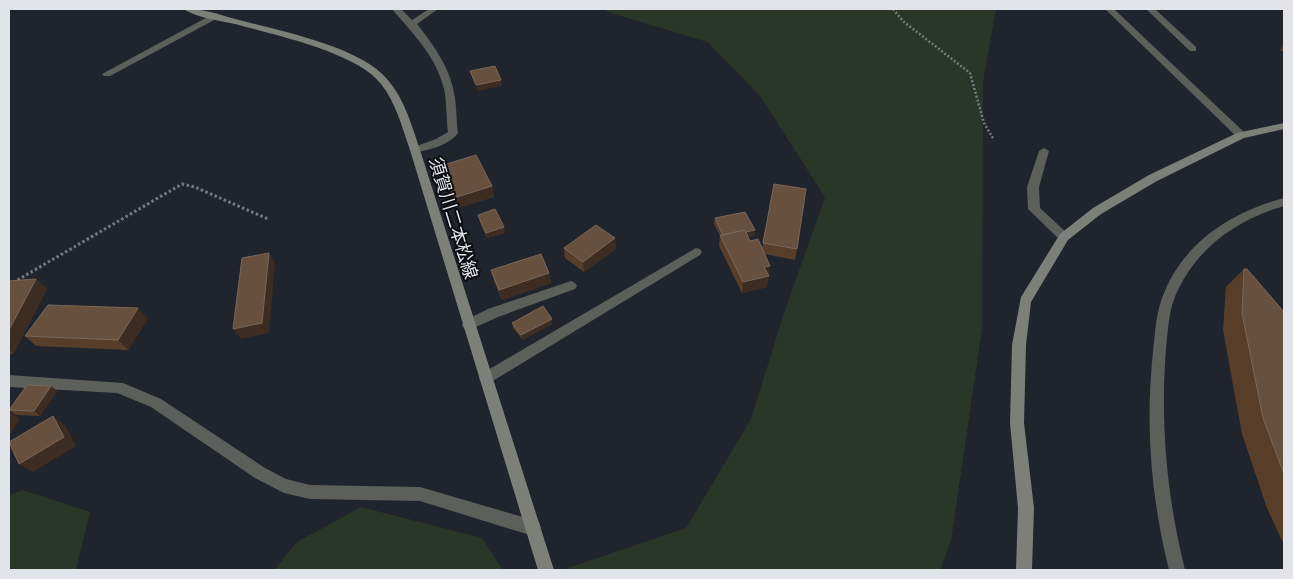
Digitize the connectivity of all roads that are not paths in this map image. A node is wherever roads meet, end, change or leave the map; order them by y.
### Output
1 (188, 9) edge
2 (396, 9) edge
3 (434, 9) edge
4 (1109, 9) edge
5 (1150, 9) edge
6 (215, 16) junction
7 (413, 23) junction
8 (1194, 49) dead end
9 (107, 74) dead end
10 (1284, 126) edge
11 (1241, 135) junction
12 (415, 150) junction
13 (1044, 151) dead end
14 (1284, 202) edge
15 (1064, 238) junction
16 (696, 252) dead end
17 (571, 286) dead end
18 (469, 325) junction
19 (486, 378) junction
20 (9, 381) edge
21 (533, 528) junction
22 (546, 570) edge
23 (1024, 570) edge
24 (1177, 570) edge

1 - 6 main road, 須賀川二本松線
2 - 7 street
3 - 7 street
4 - 11 street
5 - 8 street
6 - 9 street
6 - 12 main road, 須賀川二本松線
7 - 12 street
10 - 11 main road
11 - 15 main road
12 - 18 main road, 須賀川二本松線
13 - 15 street
14 - 24 street
15 - 23 main road
16 - 19 street
17 - 18 street
18 - 19 main road, 須賀川二本松線
19 - 21 main road, 須賀川二本松線
20 - 21 street
21 - 22 main road, 須賀川二本松線

